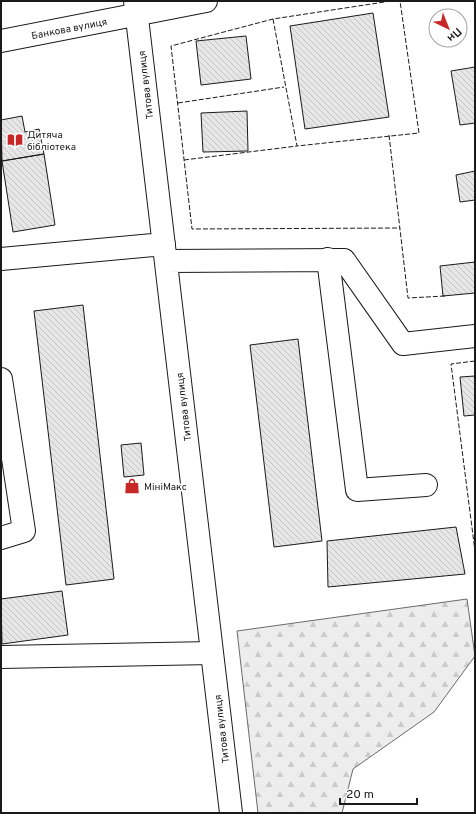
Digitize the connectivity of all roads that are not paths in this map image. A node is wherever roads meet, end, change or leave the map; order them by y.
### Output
1 (206, 1) edge
2 (136, 8) edge
3 (1, 41) edge
4 (165, 253) junction
5 (1, 259) edge
6 (328, 259) junction
7 (475, 336) edge
8 (1, 379) edge
9 (426, 485) dead end
10 (1, 538) edge
11 (212, 653) junction
12 (1, 658) edge
13 (231, 813) edge

1 - 2 street, Банкова вулиця
2 - 3 street, Банкова вулиця
2 - 4 street, Титова вулиця
4 - 5 street
4 - 6 street
4 - 11 street, Титова вулиця
6 - 7 street
6 - 9 street
8 - 10 street
11 - 12 street
11 - 13 street, Титова вулиця

